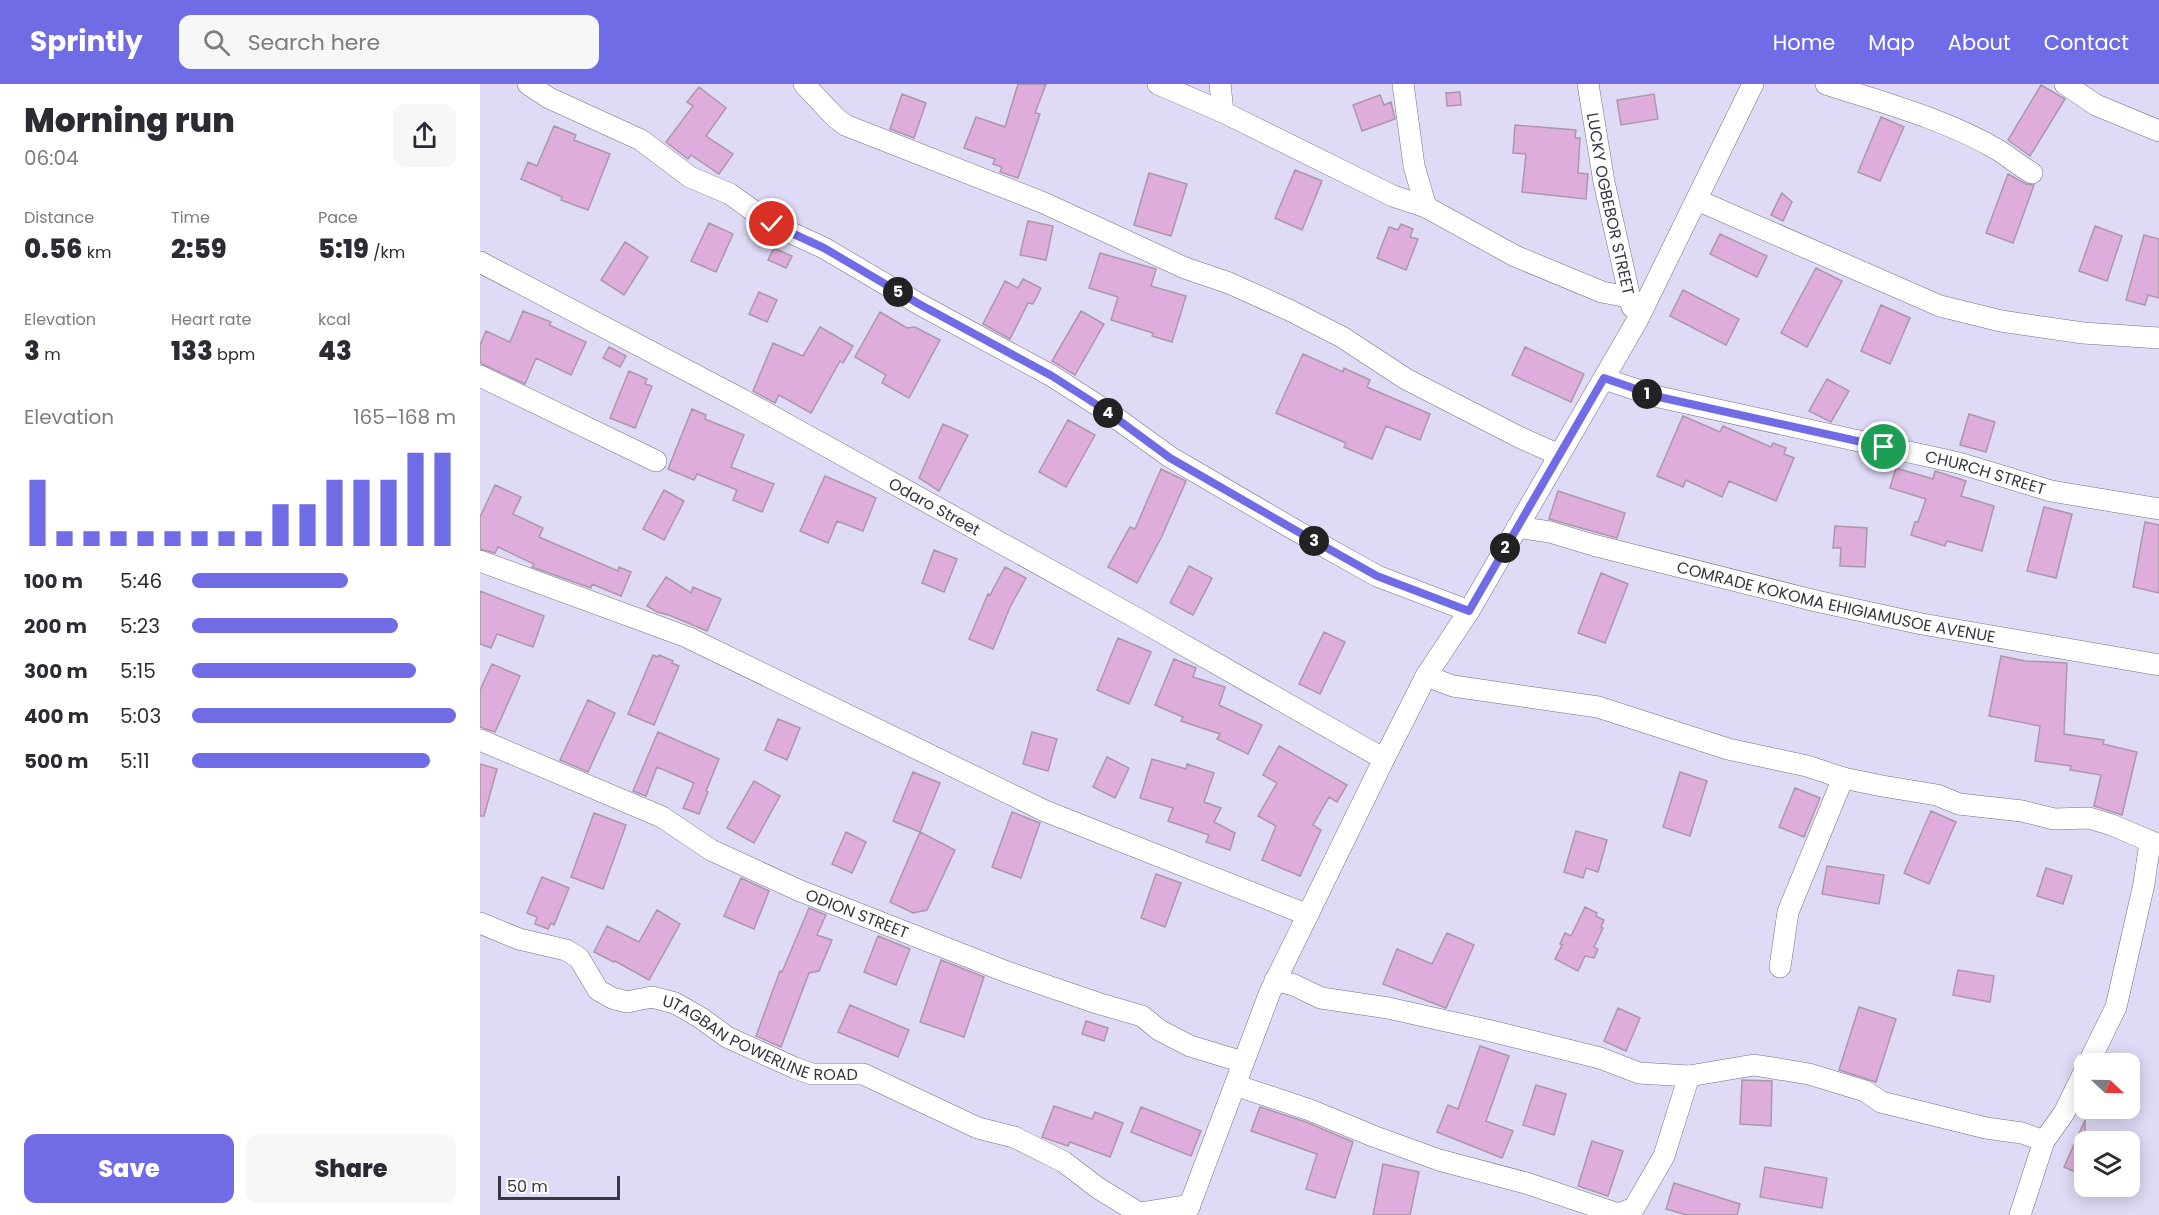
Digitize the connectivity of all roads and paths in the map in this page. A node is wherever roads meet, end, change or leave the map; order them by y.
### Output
1 (528, 84) edge
2 (804, 84) edge
3 (1158, 84) edge
4 (1220, 84) edge
5 (1403, 84) edge
6 (1588, 84) edge
7 (1753, 84) edge
8 (1826, 84) edge
9 (2065, 84) edge
10 (1223, 112) junction
11 (2159, 131) edge
12 (2032, 173) dead end
13 (1697, 200) junction
14 (1426, 207) junction
15 (480, 262) edge
16 (1628, 297) junction
17 (1637, 321) junction
18 (2159, 338) edge
19 (480, 376) edge
20 (1604, 378) junction
21 (1559, 455) junction
22 (656, 460) dead end
23 (2159, 509) edge
24 (1517, 527) junction
25 (480, 561) edge
26 (1469, 611) junction
27 (2159, 665) edge
28 (1426, 676) junction
29 (480, 740) edge
30 (1384, 759) junction
31 (1843, 778) junction
32 (2154, 844) edge
33 (1308, 915) junction
34 (480, 923) edge
35 (1780, 967) dead end
36 (1275, 980) junction
37 (2093, 1053) edge
38 (1243, 1062) junction
39 (1689, 1076) junction
40 (1235, 1085) junction
41 (2074, 1093) edge
42 (2044, 1141) junction
43 (1188, 1210) edge
44 (1141, 1214) edge
45 (2020, 1215) edge

1 - 26 street
2 - 21 street
3 - 10 street
4 - 10 street
5 - 14 street
6 - 16 street, LUCKY OGBEBOR STREET
7 - 13 street
8 - 12 street
9 - 11 street
10 - 14 street
13 - 17 street
13 - 18 street
14 - 16 street
15 - 30 street, Odaro Street
16 - 17 street, LUCKY OGBEBOR STREET
17 - 20 street
19 - 22 street
20 - 21 street
20 - 23 street, CHURCH STREET
21 - 24 street
24 - 26 street
24 - 27 street, COMRADE KOKOMA EHIGIAMUSOE AVENUE
25 - 33 street
26 - 28 street
28 - 30 street
28 - 31 street
29 - 38 street, ODION STREET
30 - 33 street
31 - 32 street
31 - 35 street
32 - 37 street
33 - 36 street
34 - 44 street, UTAGBAN POWERLINE ROAD
36 - 38 street
36 - 39 street
38 - 40 street
39 - 40 street
39 - 42 street
40 - 43 street
41 - 42 street
42 - 45 street
43 - 44 street

